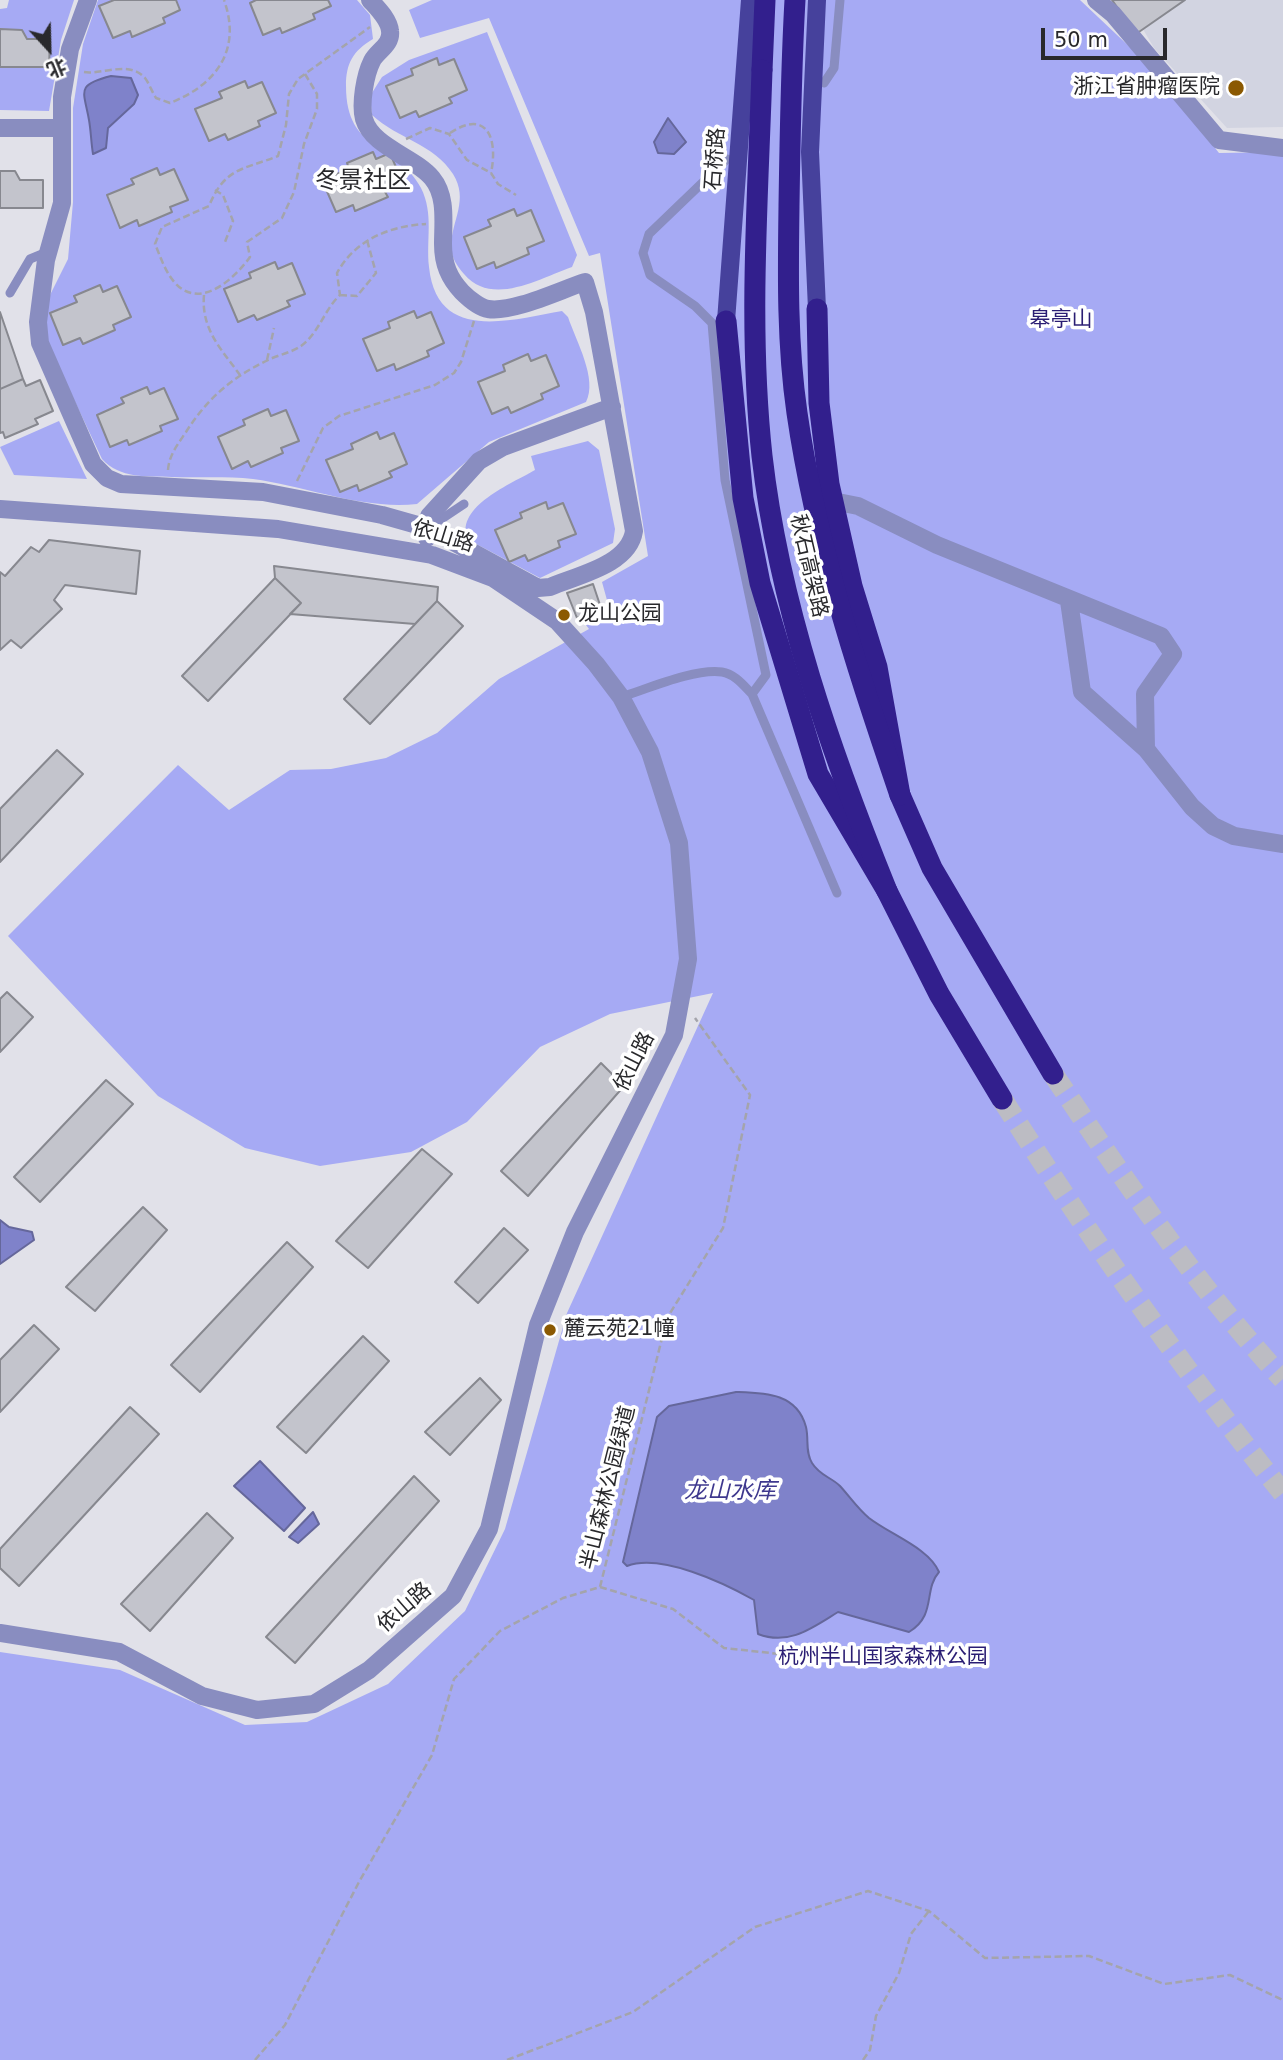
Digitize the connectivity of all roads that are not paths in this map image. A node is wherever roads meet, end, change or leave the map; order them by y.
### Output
1 (88, 0) edge
2 (370, 0) edge
3 (750, 0) edge
4 (765, 0) edge
5 (795, 0) edge
6 (817, 0) edge
7 (840, 0) edge
8 (1096, 0) edge
9 (824, 83) dead end
10 (0, 128) edge
11 (62, 128) junction
12 (1283, 148) edge
13 (727, 159) dead end
14 (47, 252) junction
15 (10, 293) dead end
16 (817, 309) joint
17 (726, 321) joint
18 (612, 407) junction
19 (833, 501) junction
20 (464, 504) dead end
21 (0, 509) edge
22 (428, 528) junction
23 (432, 555) junction
24 (1069, 601) junction
25 (752, 694) junction
26 (621, 697) junction
27 (1146, 749) junction
28 (900, 795) junction
29 (1283, 844) edge
30 (887, 891) junction
31 (837, 893) dead end
32 (1053, 1073) tunnel mouth
33 (1002, 1099) tunnel mouth
34 (0, 1633) edge

1 - 11 street
2 - 18 street
3 - 17 main road, 石桥路
4 - 30 highway, 秋石高架路, bridge
5 - 28 highway, 秋石高架路, bridge
6 - 16 main road
7 - 9 lane
8 - 12 street
10 - 11 street
11 - 14 street
13 - 25 lane
14 - 15 lane
14 - 22 street
16 - 19 highway
17 - 30 highway, bridge
18 - 22 street
18 - 22 street
19 - 24 street
19 - 28 highway, bridge
20 - 22 lane
21 - 23 street, 依山路
22 - 23 street
23 - 26 street, 依山路
24 - 27 street
24 - 27 street
25 - 26 lane
25 - 31 lane
26 - 34 street, 依山路
27 - 29 street
28 - 32 highway, 秋石高架路
30 - 33 highway, 秋石高架路

